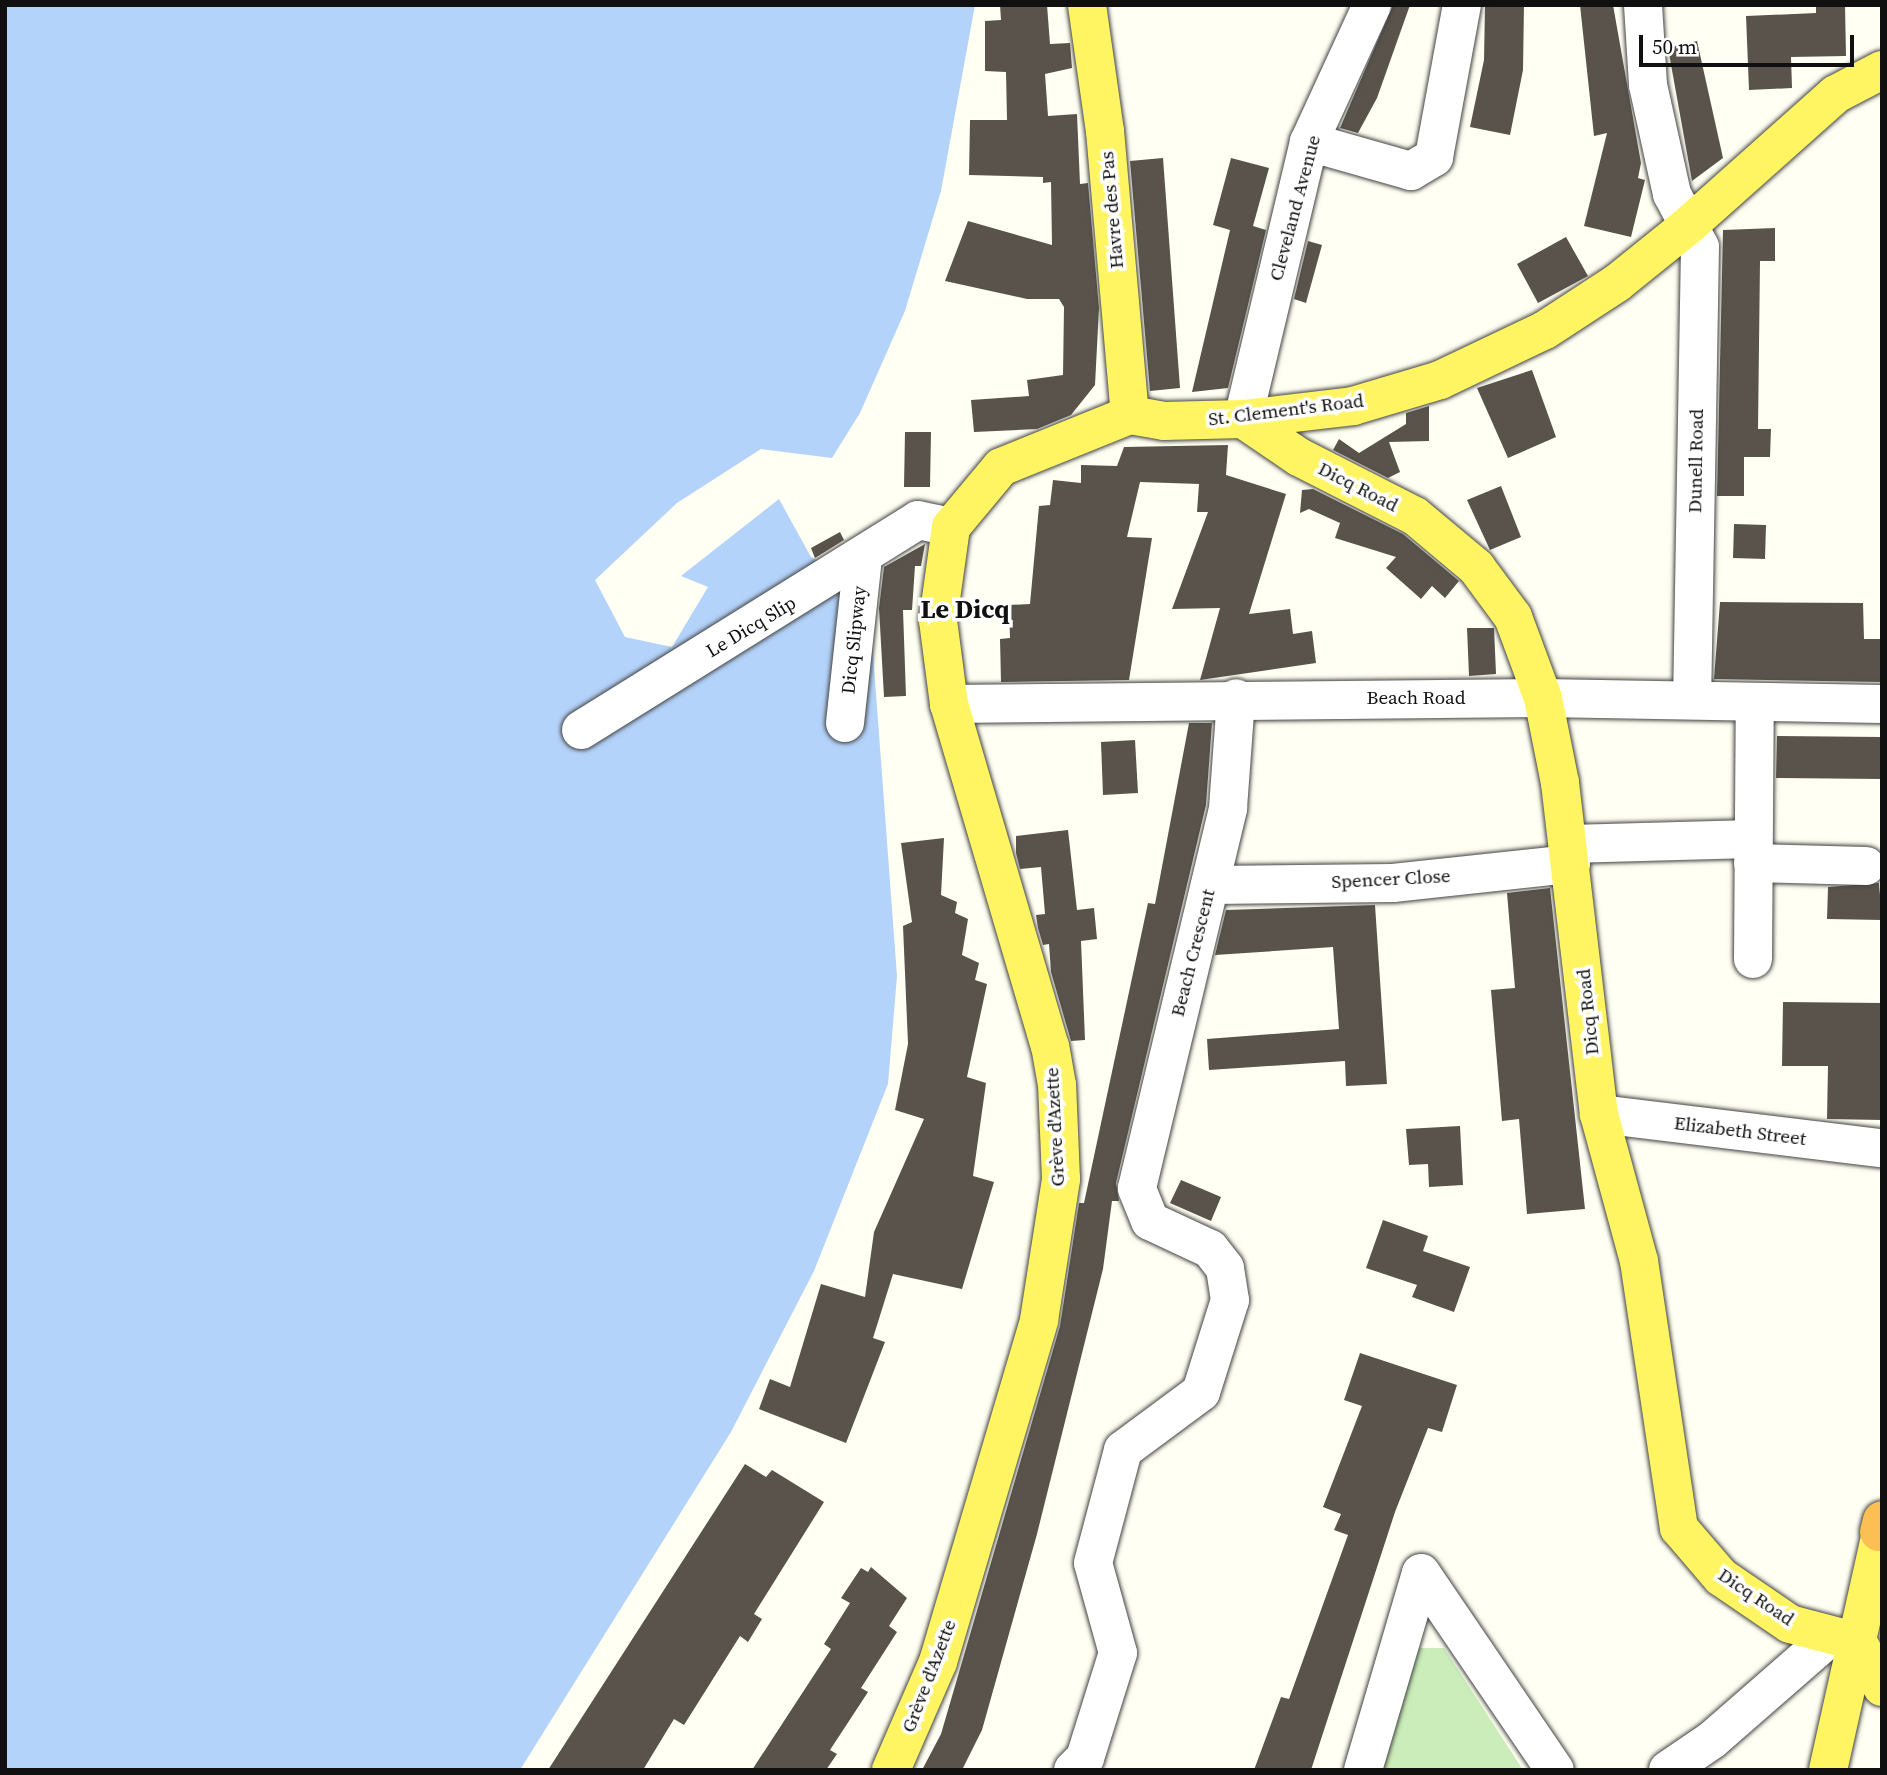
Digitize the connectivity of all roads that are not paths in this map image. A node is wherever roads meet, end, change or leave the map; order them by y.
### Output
1 (1087, 5) edge
2 (1372, 5) edge
3 (1462, 5) edge
4 (1643, 5) edge
5 (1882, 71) edge
6 (1309, 142) junction
7 (1690, 224) junction
8 (1130, 415) junction
9 (1243, 419) junction
10 (934, 523) junction
11 (863, 558) junction
12 (1236, 698) junction
13 (1543, 698) junction
14 (1692, 700) junction
15 (949, 704) junction
16 (1755, 704) junction
17 (1882, 704) edge
18 (845, 723) dead end
19 (581, 730) dead end
20 (1752, 851) junction
21 (1570, 854) junction
22 (1866, 866) dead end
23 (1210, 885) junction
24 (1753, 959) dead end
25 (1599, 1114) junction
26 (1882, 1148) edge
27 (1881, 1527) edge
28 (1857, 1641) edge
29 (1882, 1688) edge
30 (891, 1770) edge
31 (1073, 1770) edge
32 (1363, 1770) edge
33 (1555, 1770) edge
34 (1668, 1770) edge
35 (1828, 1770) edge

1 - 8 main road, Havre des Pas
2 - 6 street, Cleveland Avenue
3 - 6 street
4 - 7 street, Dunell Road
5 - 7 main road, St. Clement's Road
6 - 9 street, Cleveland Avenue
7 - 9 main road, St. Clement's Road
7 - 14 street, Dunell Road
8 - 9 main road, St. Clement's Road
8 - 10 main road, Grève d'Azette
9 - 13 main road, Dicq Road
10 - 11 street, Le Dicq Slip
10 - 15 main road, Grève d'Azette
11 - 18 street, Dicq Slipway
11 - 19 street, Le Dicq Slip
12 - 13 street, Beach Road
12 - 15 street, Beach Road
12 - 23 street, Beach Crescent
13 - 14 street, Beach Road
13 - 21 main road, Dicq Road
14 - 16 street, Beach Road
15 - 30 main road, Grève d'Azette
16 - 17 street, Beach Road
16 - 20 street
20 - 21 street, Spencer Close
20 - 22 street, Spencer Close
20 - 24 street
21 - 23 street, Spencer Close
21 - 25 main road, Dicq Road
23 - 31 street, Beach Crescent
25 - 26 street, Elizabeth Street
25 - 28 main road, Dicq Road
27 - 28 main road
28 - 29 main road
28 - 34 street
28 - 35 main road
32 - 33 street

